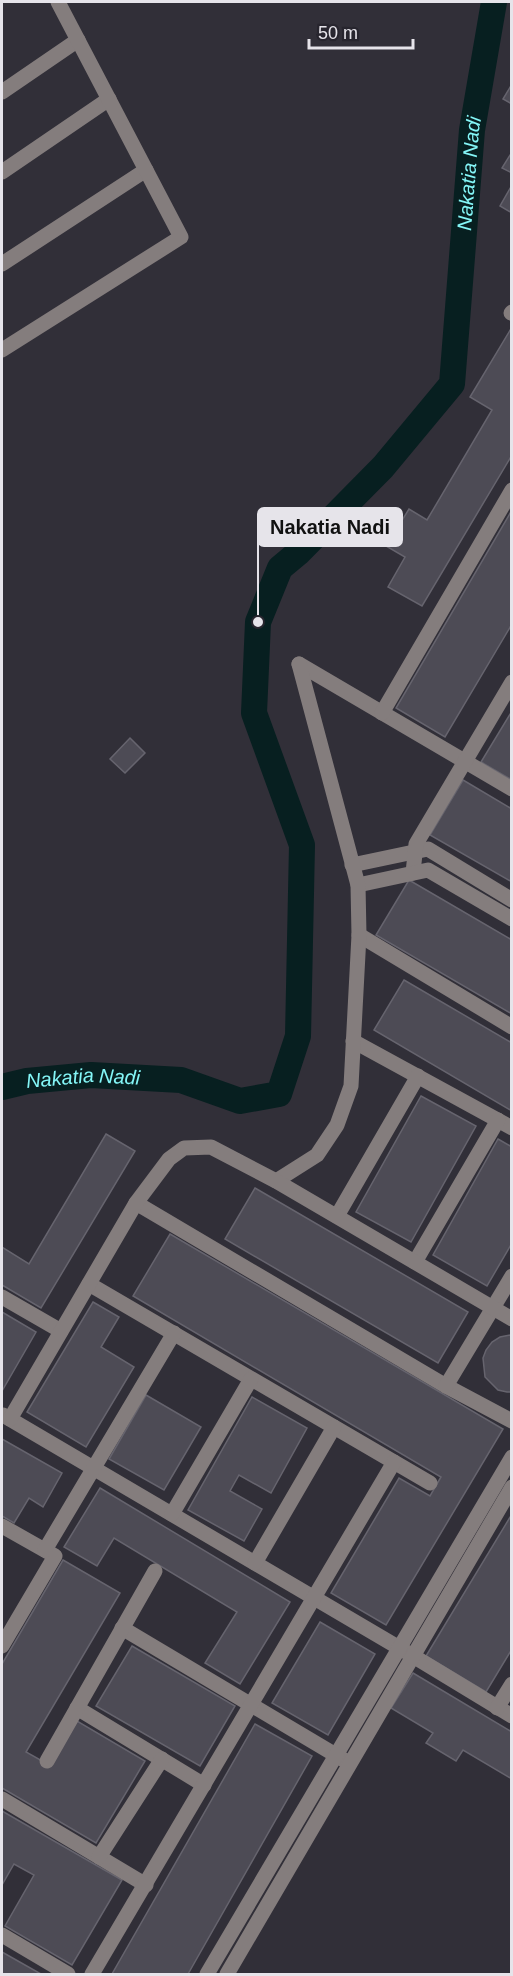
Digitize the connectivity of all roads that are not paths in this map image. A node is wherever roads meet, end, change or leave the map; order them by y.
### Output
1 (58, 2) edge
2 (78, 40) junction
3 (2, 92) edge
4 (109, 99) junction
5 (146, 170) junction
6 (2, 172) edge
7 (2, 264) edge
8 (2, 350) edge
9 (512, 489) edge
10 (512, 682) edge
11 (382, 713) junction
12 (465, 761) junction
13 (512, 789) edge
14 (415, 852) junction
15 (352, 865) junction
16 (413, 873) junction
17 (358, 885) junction
18 (512, 900) edge
19 (512, 919) edge
20 (359, 935) junction
21 (512, 1027) edge
22 (353, 1041) junction
23 (418, 1076) junction
24 (505, 1124) edge
25 (276, 1181) junction
26 (136, 1203) junction
27 (337, 1216) junction
28 (415, 1262) junction
29 (512, 1276) edge
30 (89, 1284) junction
31 (2, 1297) edge
32 (493, 1308) junction
33 (512, 1319) edge
34 (61, 1331) junction
35 (174, 1333) junction
36 (252, 1379) junction
37 (446, 1386) junction
38 (6, 1417) edge
39 (512, 1421) edge
40 (334, 1427) junction
41 (512, 1457) edge
42 (394, 1462) junction
43 (94, 1468) junction
44 (430, 1483) dead end
45 (512, 1487) edge
46 (172, 1514) junction
47 (2, 1526) edge
48 (45, 1551) junction
49 (255, 1563) junction
50 (155, 1571) dead end
51 (315, 1598) junction
52 (122, 1628) junction
53 (2, 1646) edge
54 (399, 1648) junction
55 (413, 1656) junction
56 (512, 1684) edge
57 (252, 1705) junction
58 (77, 1708) junction
59 (498, 1708) junction
60 (512, 1716) edge
61 (336, 1756) junction
62 (162, 1759) junction
63 (47, 1761) dead end
64 (350, 1764) junction
65 (204, 1785) junction
66 (2, 1799) edge
67 (99, 1857) junction
68 (146, 1885) junction
69 (2, 1935) edge
70 (68, 1974) edge
71 (92, 1974) edge
72 (207, 1974) edge
73 (227, 1974) edge

1 - 2 street
2 - 3 street
2 - 4 street
4 - 5 street
4 - 6 street
5 - 7 street
5 - 8 street
9 - 11 street
10 - 12 street
11 - 12 street
11 - 15 street
12 - 13 street
12 - 14 street
14 - 15 street
14 - 16 street
14 - 18 street
15 - 17 street
16 - 17 street
16 - 19 street
17 - 20 street
20 - 21 street
20 - 22 street
22 - 23 street
22 - 25 street
23 - 24 street
23 - 27 street
24 - 28 street
25 - 26 street
25 - 27 street
26 - 30 street
26 - 37 street
27 - 28 street
28 - 32 street
29 - 32 street
30 - 34 street
30 - 35 street
31 - 34 street
32 - 33 street
32 - 37 street
34 - 38 street
35 - 36 street
35 - 43 street
36 - 40 street
36 - 46 street
37 - 39 street
38 - 43 street
40 - 42 street
40 - 49 street
41 - 54 street
42 - 44 street
42 - 51 street
43 - 46 street
43 - 48 street
45 - 55 street
46 - 49 street
47 - 48 street
48 - 53 street
49 - 51 street
50 - 52 street
51 - 54 street
51 - 57 street
52 - 57 street
52 - 58 street
54 - 55 street
54 - 61 street
55 - 59 street
55 - 64 street
56 - 59 street
57 - 61 street
57 - 65 street
58 - 62 street
58 - 63 street
59 - 60 street
61 - 64 street
61 - 72 street
62 - 65 street
62 - 67 street
64 - 73 street
65 - 68 street
66 - 67 street
67 - 68 street
68 - 71 street
69 - 70 street

